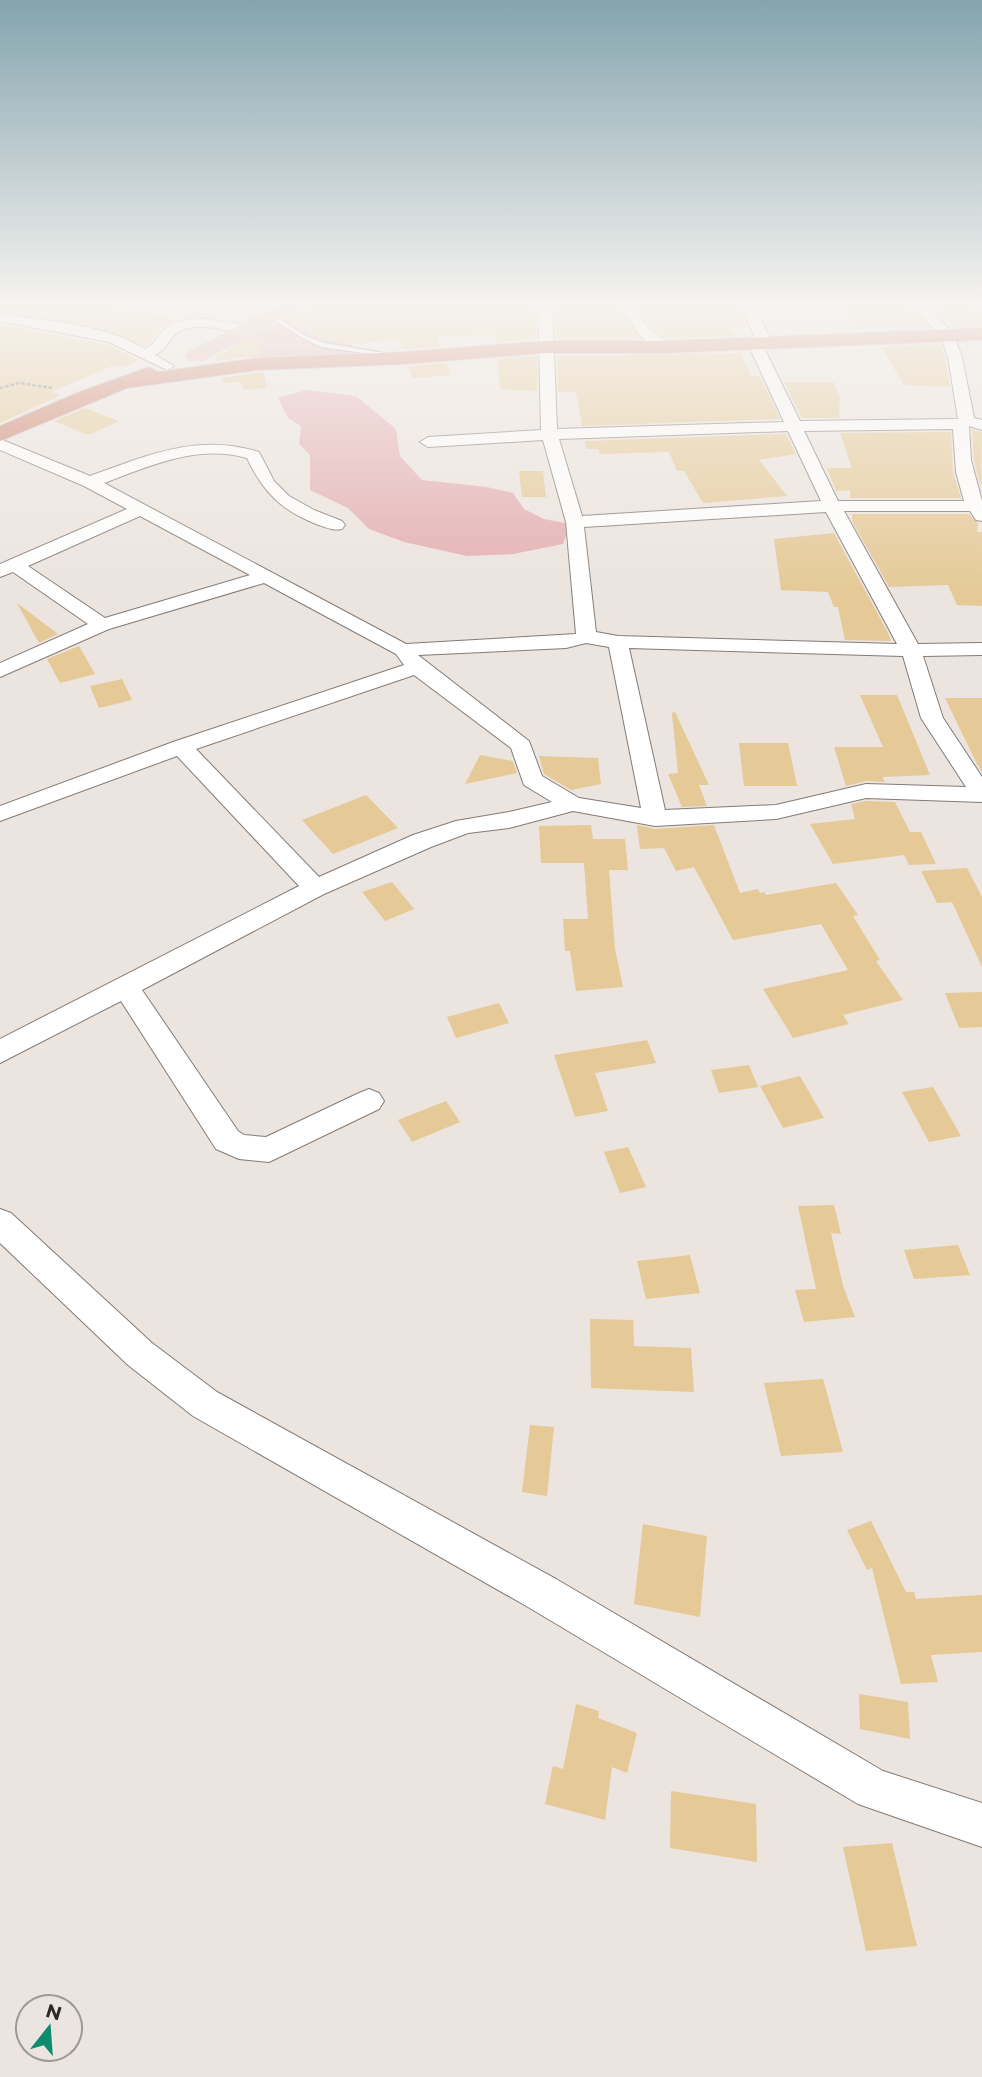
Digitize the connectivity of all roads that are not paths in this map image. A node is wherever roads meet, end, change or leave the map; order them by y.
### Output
1 (78, 400) edge
2 (547, 400) edge
3 (783, 400) edge
4 (965, 400) edge
5 (970, 423) edge
6 (793, 425) junction
7 (549, 433) junction
8 (0, 434) edge
9 (428, 442) dead end
10 (0, 444) edge
11 (90, 482) junction
12 (832, 506) junction
13 (142, 509) junction
14 (979, 509) edge
15 (575, 522) junction
16 (336, 525) dead end
17 (7, 568) edge
18 (268, 576) junction
19 (102, 625) junction
20 (586, 637) junction
21 (618, 642) junction
22 (982, 649) edge
23 (911, 650) junction
24 (410, 658) junction
25 (0, 671) edge
26 (181, 747) junction
27 (982, 794) edge
28 (573, 804) junction
29 (0, 814) edge
30 (655, 818) junction
31 (315, 888) junction
32 (125, 986) junction
33 (0, 1052) edge
34 (369, 1101) dead end
35 (0, 1223) edge
36 (982, 1825) edge

1 - 8 highway
2 - 7 street
3 - 6 street
4 - 5 street
5 - 6 street
5 - 14 street
6 - 7 street
6 - 12 street
7 - 9 street
7 - 15 street
10 - 11 street
11 - 13 street
11 - 16 street
12 - 14 street
12 - 15 street
12 - 23 street
13 - 17 street
13 - 18 street
15 - 20 street
17 - 19 street
18 - 19 street
18 - 24 street
19 - 25 street
20 - 21 street
20 - 24 street
21 - 23 street
21 - 30 street
22 - 23 street
23 - 27 street
24 - 26 street
24 - 28 street
26 - 29 street
26 - 31 street
27 - 30 street
28 - 30 street
28 - 31 street
31 - 32 street
32 - 33 street
32 - 34 street
35 - 36 street

